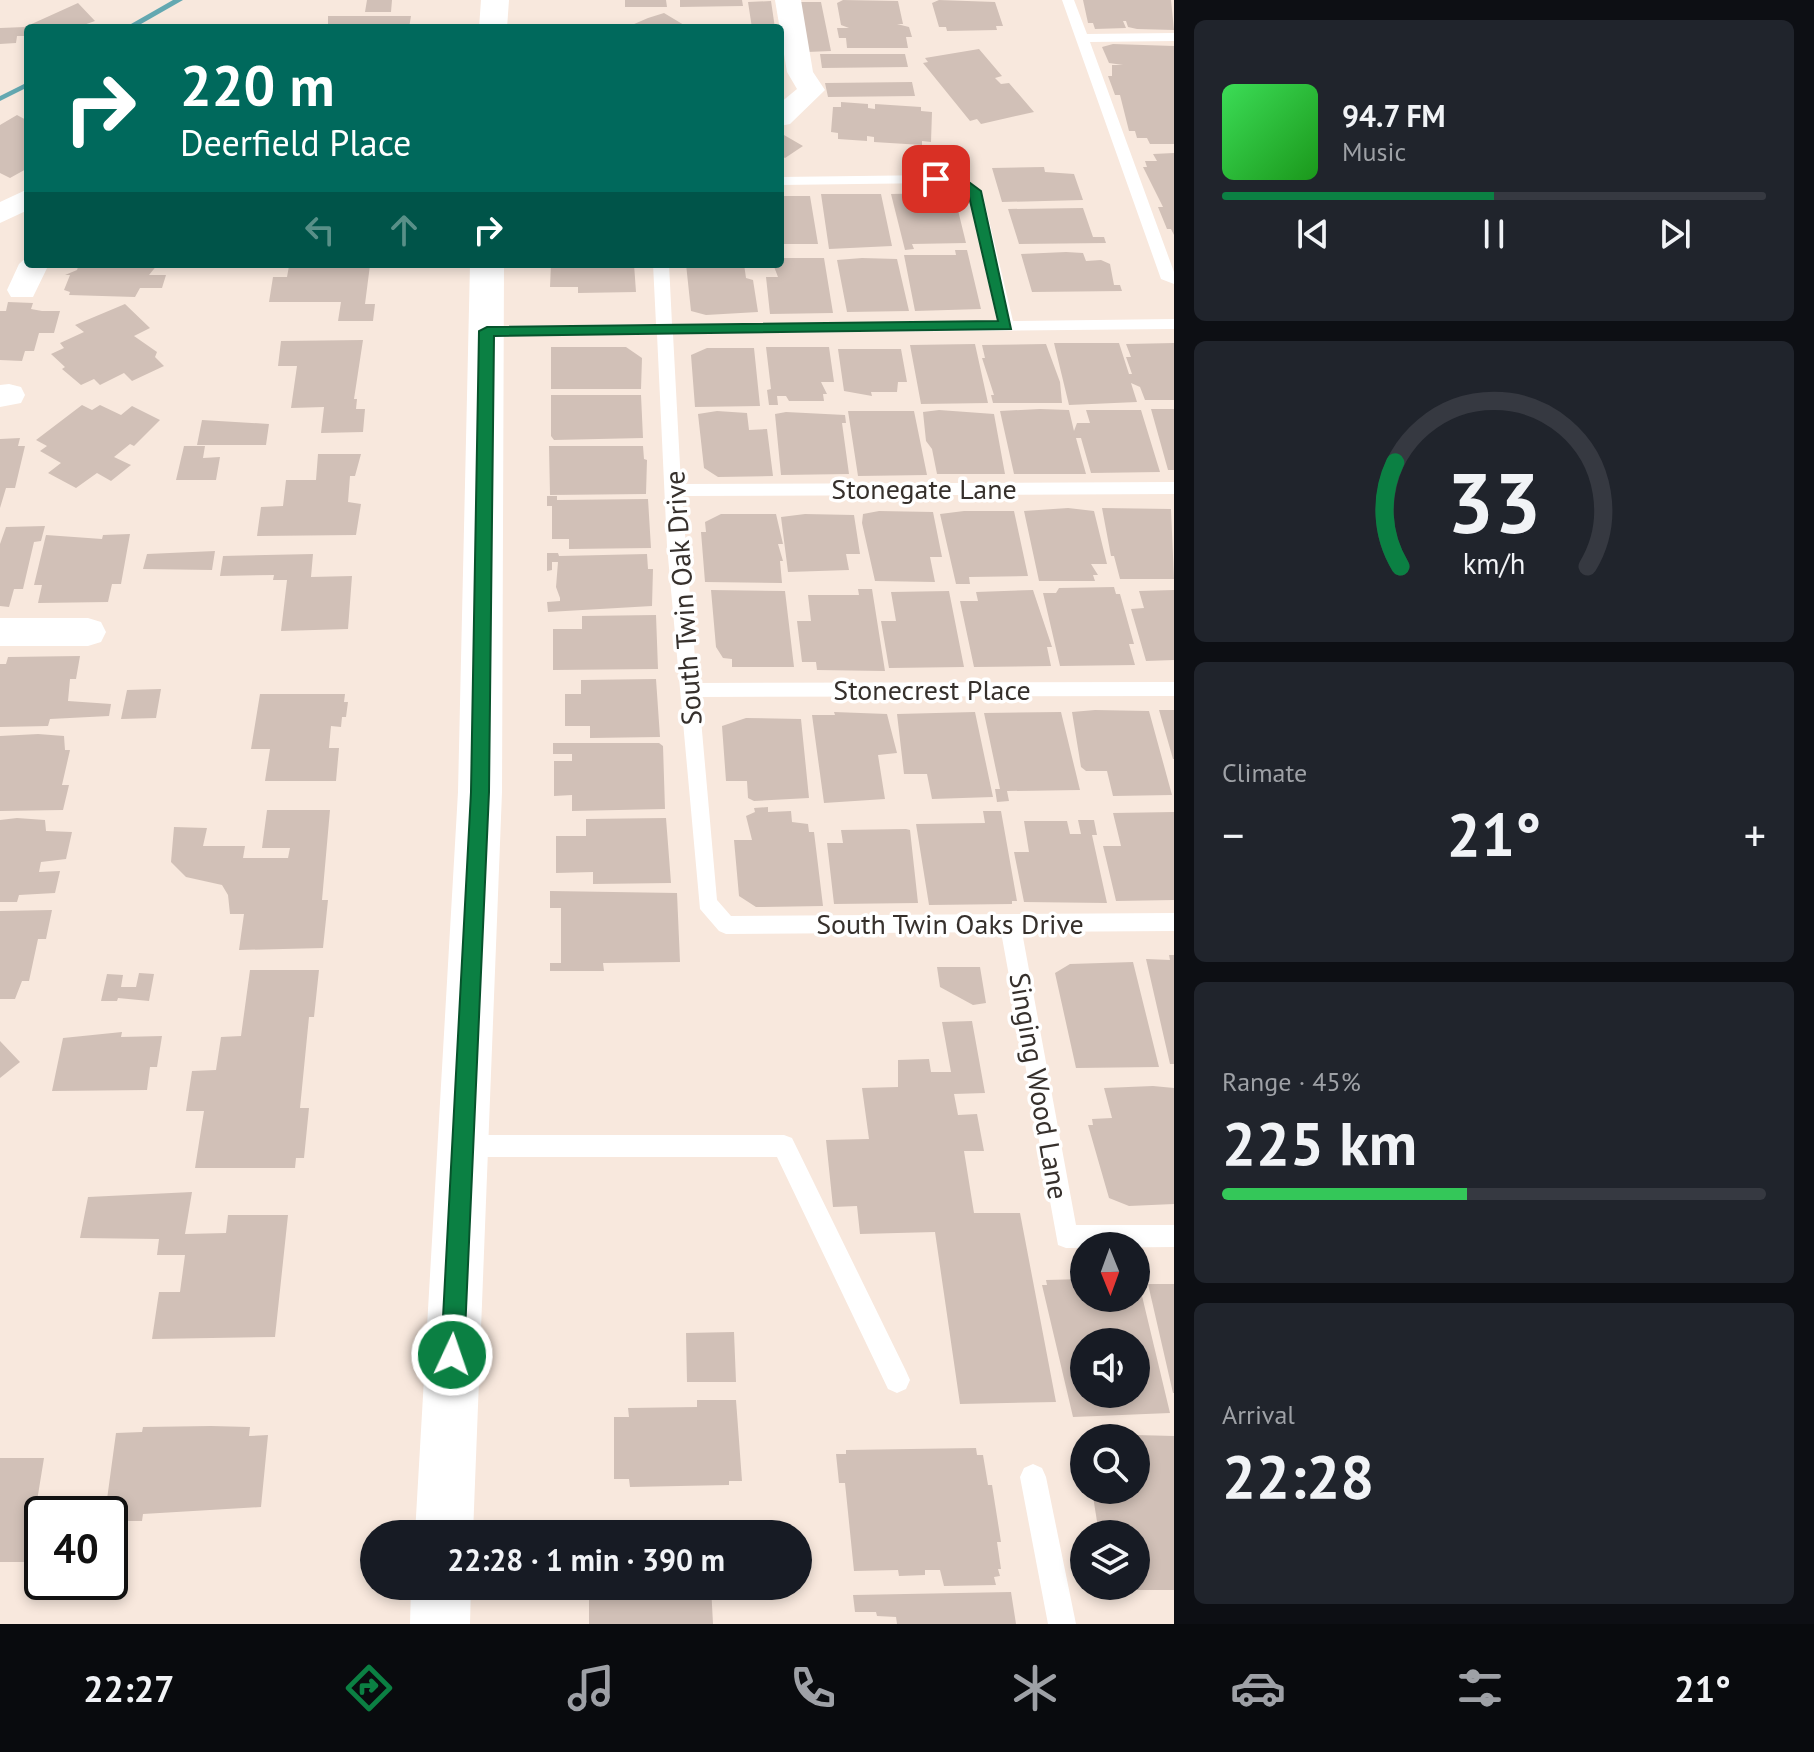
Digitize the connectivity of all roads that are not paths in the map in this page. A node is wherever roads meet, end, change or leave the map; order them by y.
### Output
1 (495, 0) edge
2 (788, 0) edge
3 (1068, 0) edge
4 (493, 24) edge
5 (1174, 37) edge
6 (1084, 38) junction
7 (784, 114) edge
8 (784, 181) edge
9 (487, 268) edge
10 (661, 268) edge
11 (1174, 279) edge
12 (1174, 324) edge
13 (1006, 325) junction
14 (665, 328) junction
15 (487, 331) junction
16 (1174, 488) edge
17 (674, 490) junction
18 (0, 632) edge
19 (88, 632) dead end
20 (1174, 689) edge
21 (690, 690) junction
22 (1174, 922) edge
23 (1010, 923) junction
24 (726, 925) joint
25 (462, 1146) junction
26 (1174, 1236) edge
27 (897, 1380) dead end
28 (1033, 1477) dead end
29 (445, 1520) edge
30 (441, 1600) edge
31 (440, 1624) edge
32 (1062, 1624) edge

1 - 4 street
2 - 7 street
3 - 6 lane
5 - 6 lane
6 - 11 lane
8 - 13 lane
9 - 15 street
10 - 14 lane, South Twin Oak Drive
12 - 13 lane
13 - 14 lane
14 - 15 lane
14 - 17 lane, South Twin Oak Drive
15 - 25 street
16 - 17 lane, Stonegate Lane
17 - 21 lane, South Twin Oak Drive
18 - 19 street
20 - 21 lane, Stonecrest Place
21 - 24 lane, South Twin Oak Drive
22 - 23 lane, South Twin Oaks Drive
23 - 24 lane, South Twin Oaks Drive
23 - 26 lane, Singing Wood Lane
25 - 27 lane
25 - 29 street
28 - 32 lane
30 - 31 street

